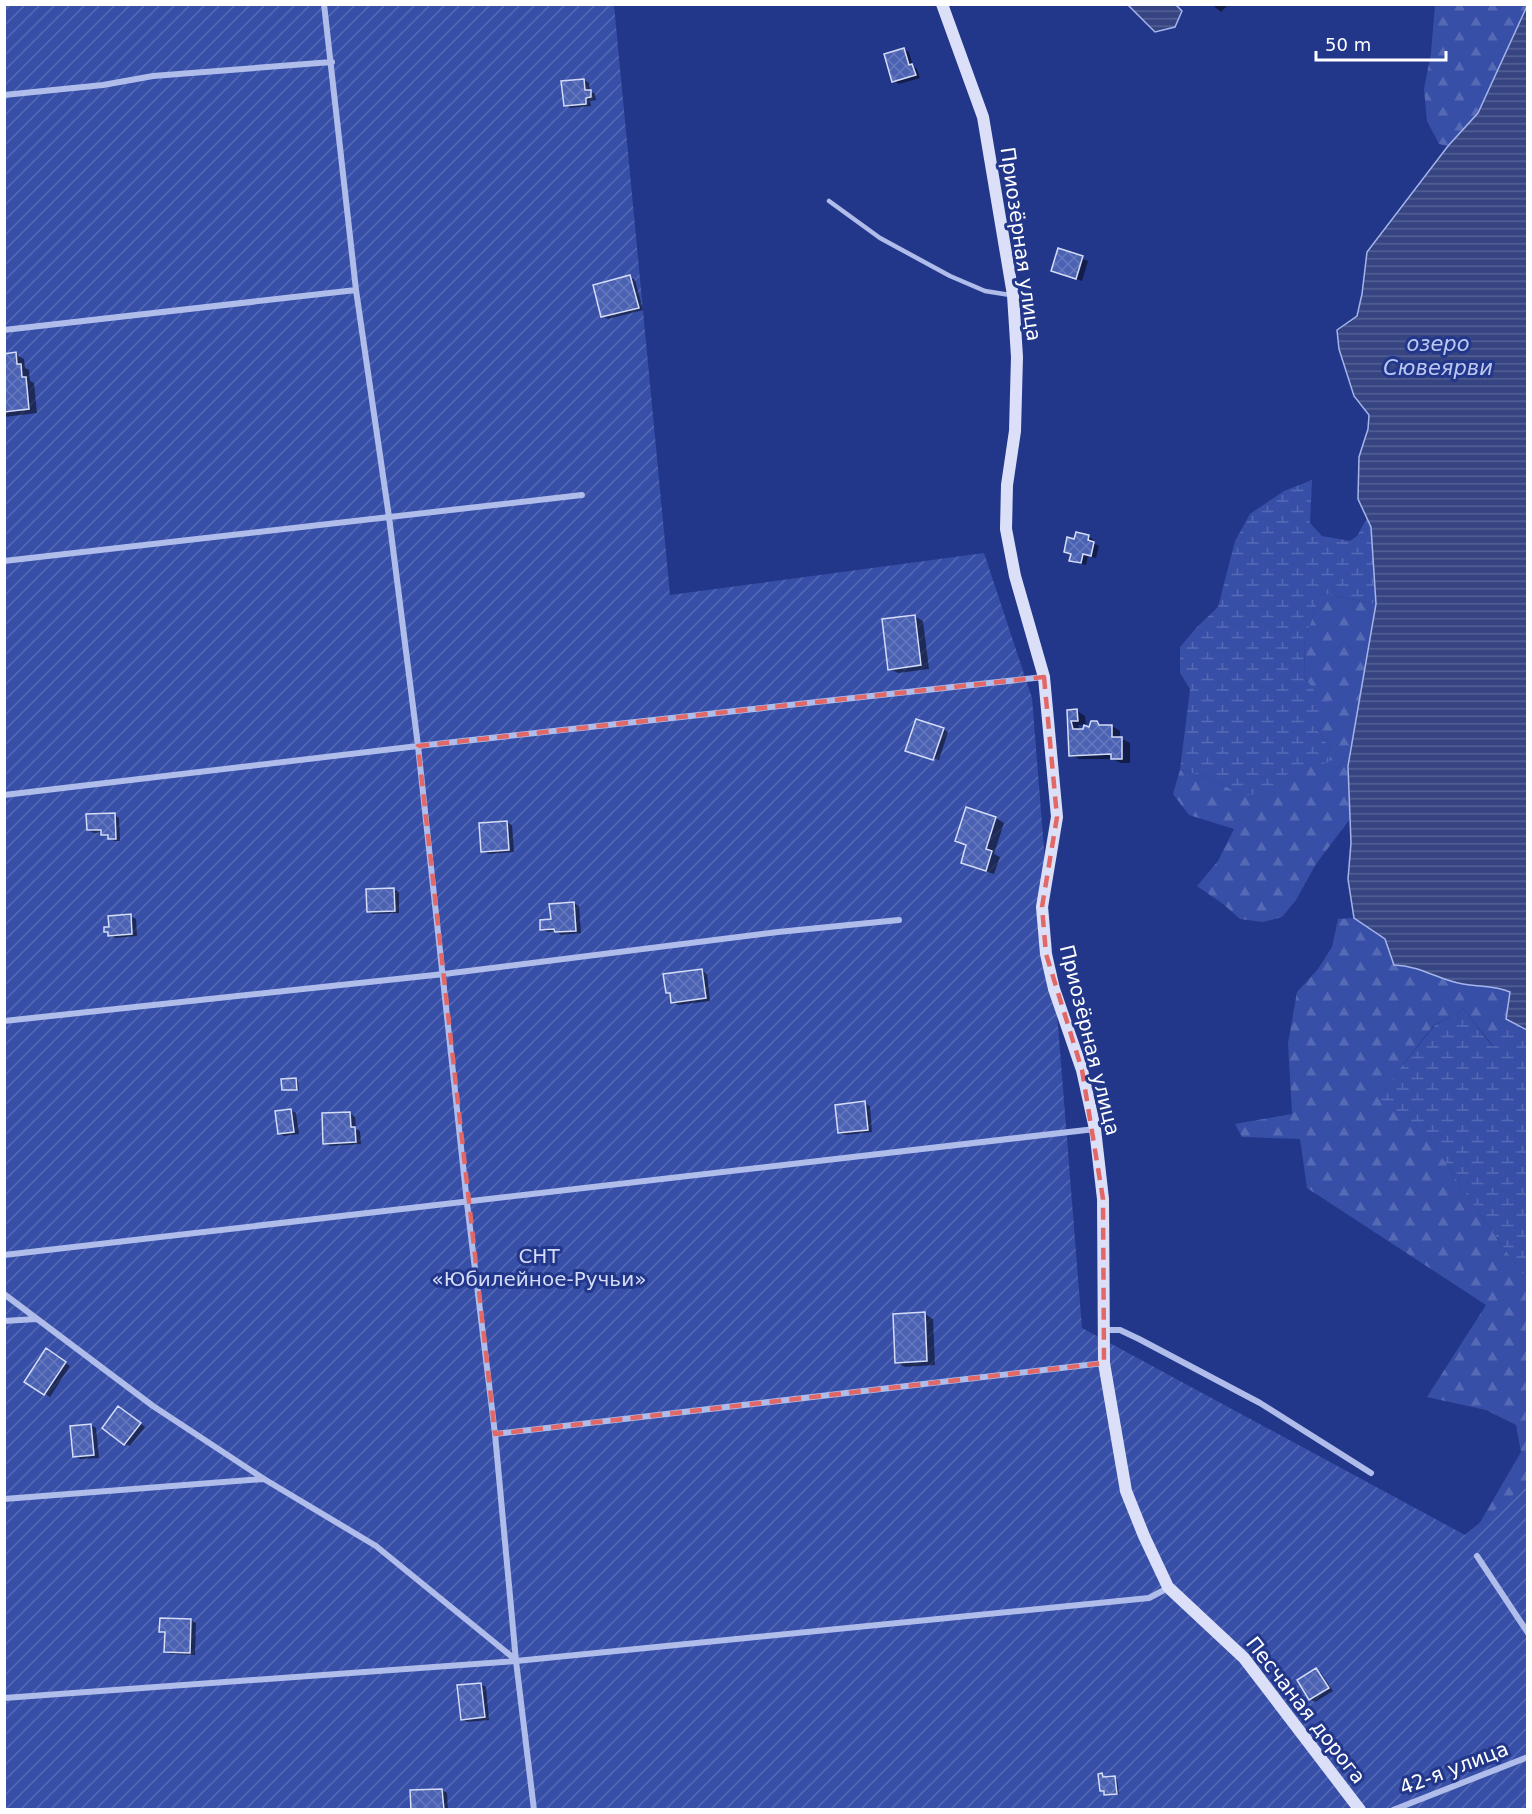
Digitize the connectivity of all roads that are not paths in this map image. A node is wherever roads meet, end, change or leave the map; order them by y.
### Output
1 (324, 4) edge
2 (942, 4) edge
3 (332, 62) junction
4 (4, 95) edge
5 (829, 201) dead end
6 (356, 290) junction
7 (1013, 295) junction
8 (4, 330) edge
9 (582, 495) dead end
10 (389, 517) junction
11 (4, 561) edge
12 (1044, 677) junction
13 (418, 746) junction
14 (4, 795) edge
15 (899, 920) dead end
16 (444, 974) junction
17 (4, 1021) edge
18 (1095, 1129) junction
19 (467, 1203) junction
20 (4, 1255) edge
21 (4, 1294) edge
22 (36, 1319) junction
23 (4, 1321) edge
24 (1104, 1330) junction
25 (1104, 1363) junction
26 (495, 1434) junction
27 (1371, 1473) dead end
28 (264, 1479) junction
29 (4, 1499) edge
30 (1477, 1556) dead end
31 (1168, 1587) junction
32 (1527, 1633) edge
33 (516, 1661) junction
34 (4, 1698) edge
35 (1527, 1757) edge
36 (534, 1809) edge
37 (1360, 1809) edge
38 (1393, 1809) edge

1 - 3 street
2 - 7 street, Приозёрная улица
3 - 4 street
3 - 6 street
5 - 7 lane
6 - 8 street
6 - 10 street
7 - 12 street, Приозёрная улица
9 - 10 street
10 - 11 street
10 - 13 street
12 - 13 street
12 - 18 street, Приозёрная улица
13 - 14 street
13 - 16 street
15 - 16 street
16 - 17 street
16 - 19 street
18 - 19 street
18 - 24 street, Приозёрная улица
19 - 20 street
19 - 26 street
21 - 22 street
22 - 23 street
22 - 28 street
24 - 25 street, Приозёрная улица
24 - 27 street
25 - 26 street
25 - 31 street, Приозёрная улица
26 - 33 street
28 - 29 street
28 - 33 street
30 - 32 street
31 - 33 street
31 - 37 street, Песчаная дорога
33 - 34 street
33 - 36 street
35 - 38 street, 42-я улица

